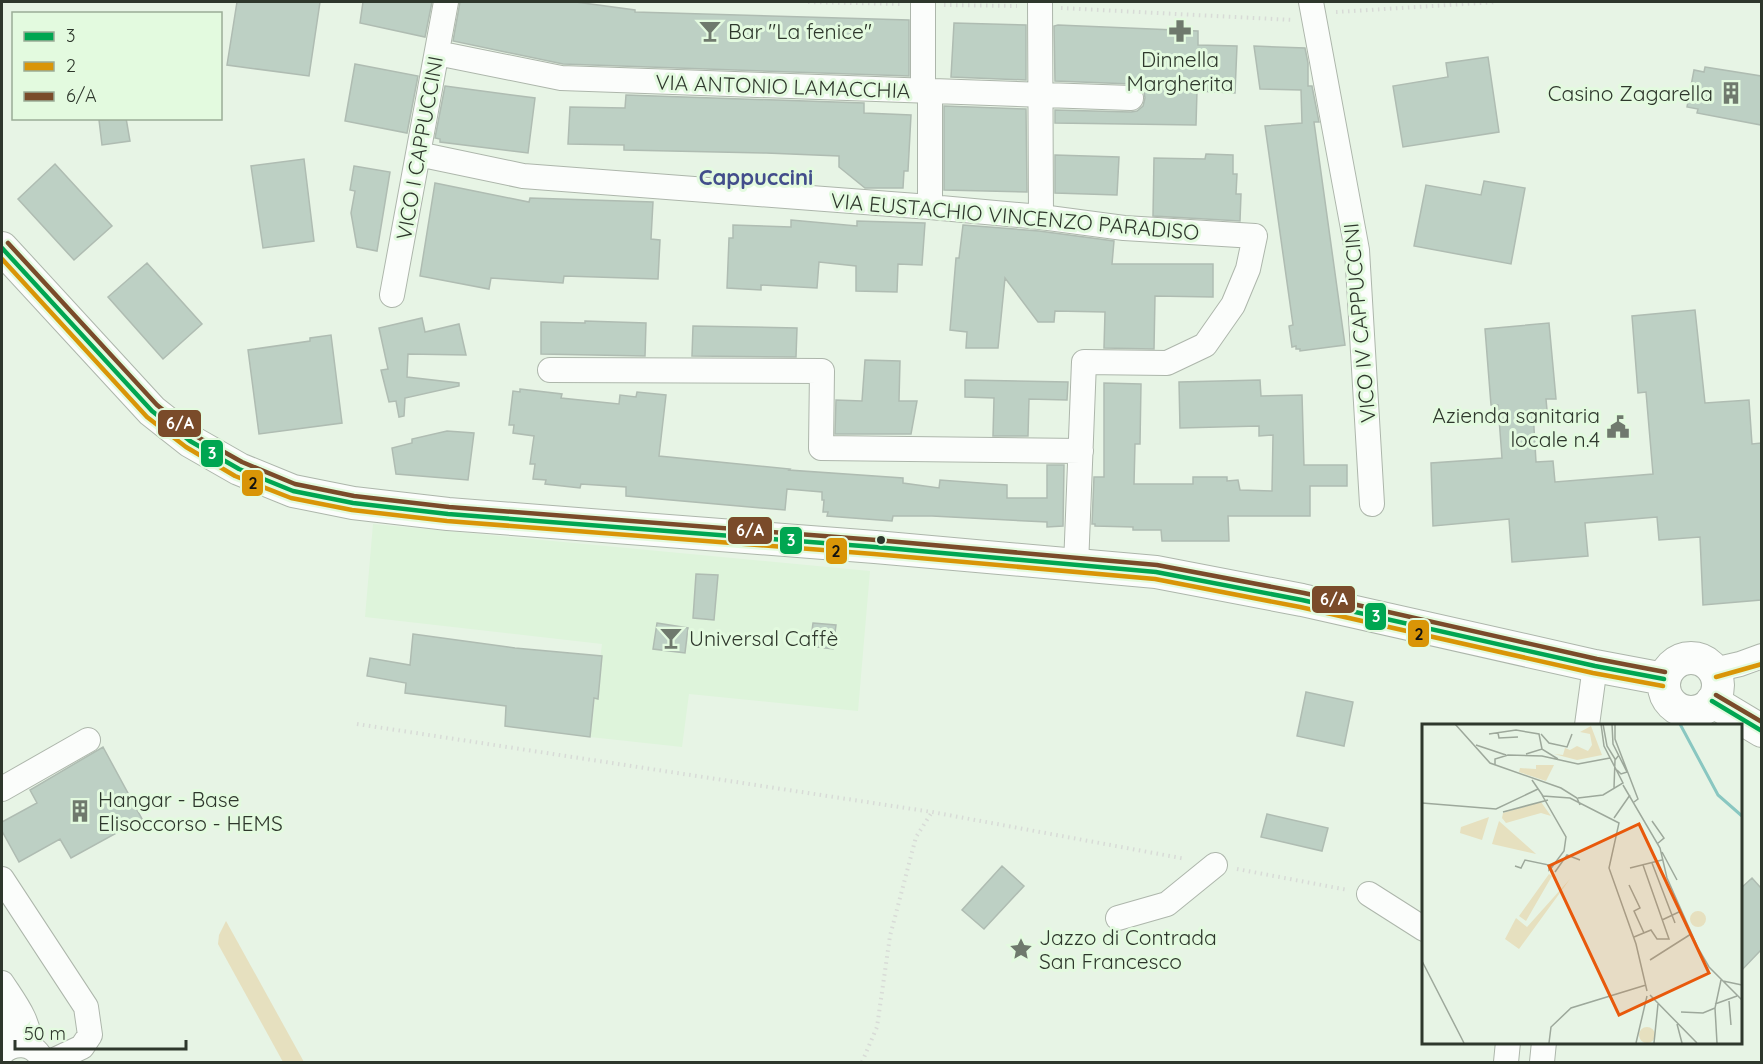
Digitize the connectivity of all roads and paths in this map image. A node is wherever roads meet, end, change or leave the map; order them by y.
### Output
1 (446, 2) edge
2 (808, 2) edge
3 (1497, 2) edge
4 (923, 3) edge
5 (1040, 4) edge
6 (1312, 8) edge
7 (437, 53) junction
8 (927, 91) junction
9 (1041, 94) junction
10 (1131, 98) dead end
11 (418, 154) junction
12 (930, 207) junction
13 (1041, 217) junction
14 (2, 248) edge
15 (392, 295) dead end
16 (550, 370) dead end
17 (1081, 451) junction
18 (1372, 504) dead end
19 (1076, 566) junction
20 (1761, 656) edge
21 (1594, 666) junction
22 (1714, 670) junction
23 (1664, 680) junction
24 (1712, 701) junction
25 (357, 724) dead end
26 (1587, 724) edge
27 (1761, 731) edge
28 (88, 740) dead end
29 (2, 789) edge
30 (932, 812) junction
31 (1215, 865) junction
32 (2, 879) edge
33 (1369, 894) joint
34 (1118, 918) dead end
35 (1422, 928) edge
36 (2, 983) edge
37 (2, 1008) edge
38 (1508, 1043) edge
39 (1544, 1043) edge
40 (4, 1051) edge
41 (40, 1056) edge
42 (862, 1062) edge
43 (1506, 1062) edge
44 (1542, 1062) edge

1 - 7 street, VICO I CAPPUCCINI
2 - 4 path
3 - 6 path
4 - 5 path
4 - 8 street
5 - 6 path
5 - 9 street
6 - 18 street, VICO IV CAPPUCCINI
7 - 8 street, VIA ANTONIO LAMACCHIA
7 - 11 street, VICO I CAPPUCCINI
8 - 9 street, VIA ANTONIO LAMACCHIA
8 - 12 street
9 - 10 street, VIA ANTONIO LAMACCHIA
9 - 13 street
11 - 12 street, VIA EUSTACHIO VINCENZO PARADISO
11 - 15 street, VICO I CAPPUCCINI
12 - 13 street, VIA EUSTACHIO VINCENZO PARADISO
13 - 17 street, VIA EUSTACHIO VINCENZO PARADISO
14 - 19 main road
16 - 17 street
17 - 19 street
19 - 21 main road
20 - 22 street
21 - 23 main road
21 - 26 street
22 - 23 main road
22 - 24 main road
23 - 24 main road
24 - 27 main road
25 - 30 path
28 - 29 street
30 - 31 path
30 - 42 path
31 - 33 path
31 - 34 street
32 - 41 street
33 - 35 street
36 - 41 street
37 - 40 street
38 - 43 street
39 - 44 street
40 - 41 street

